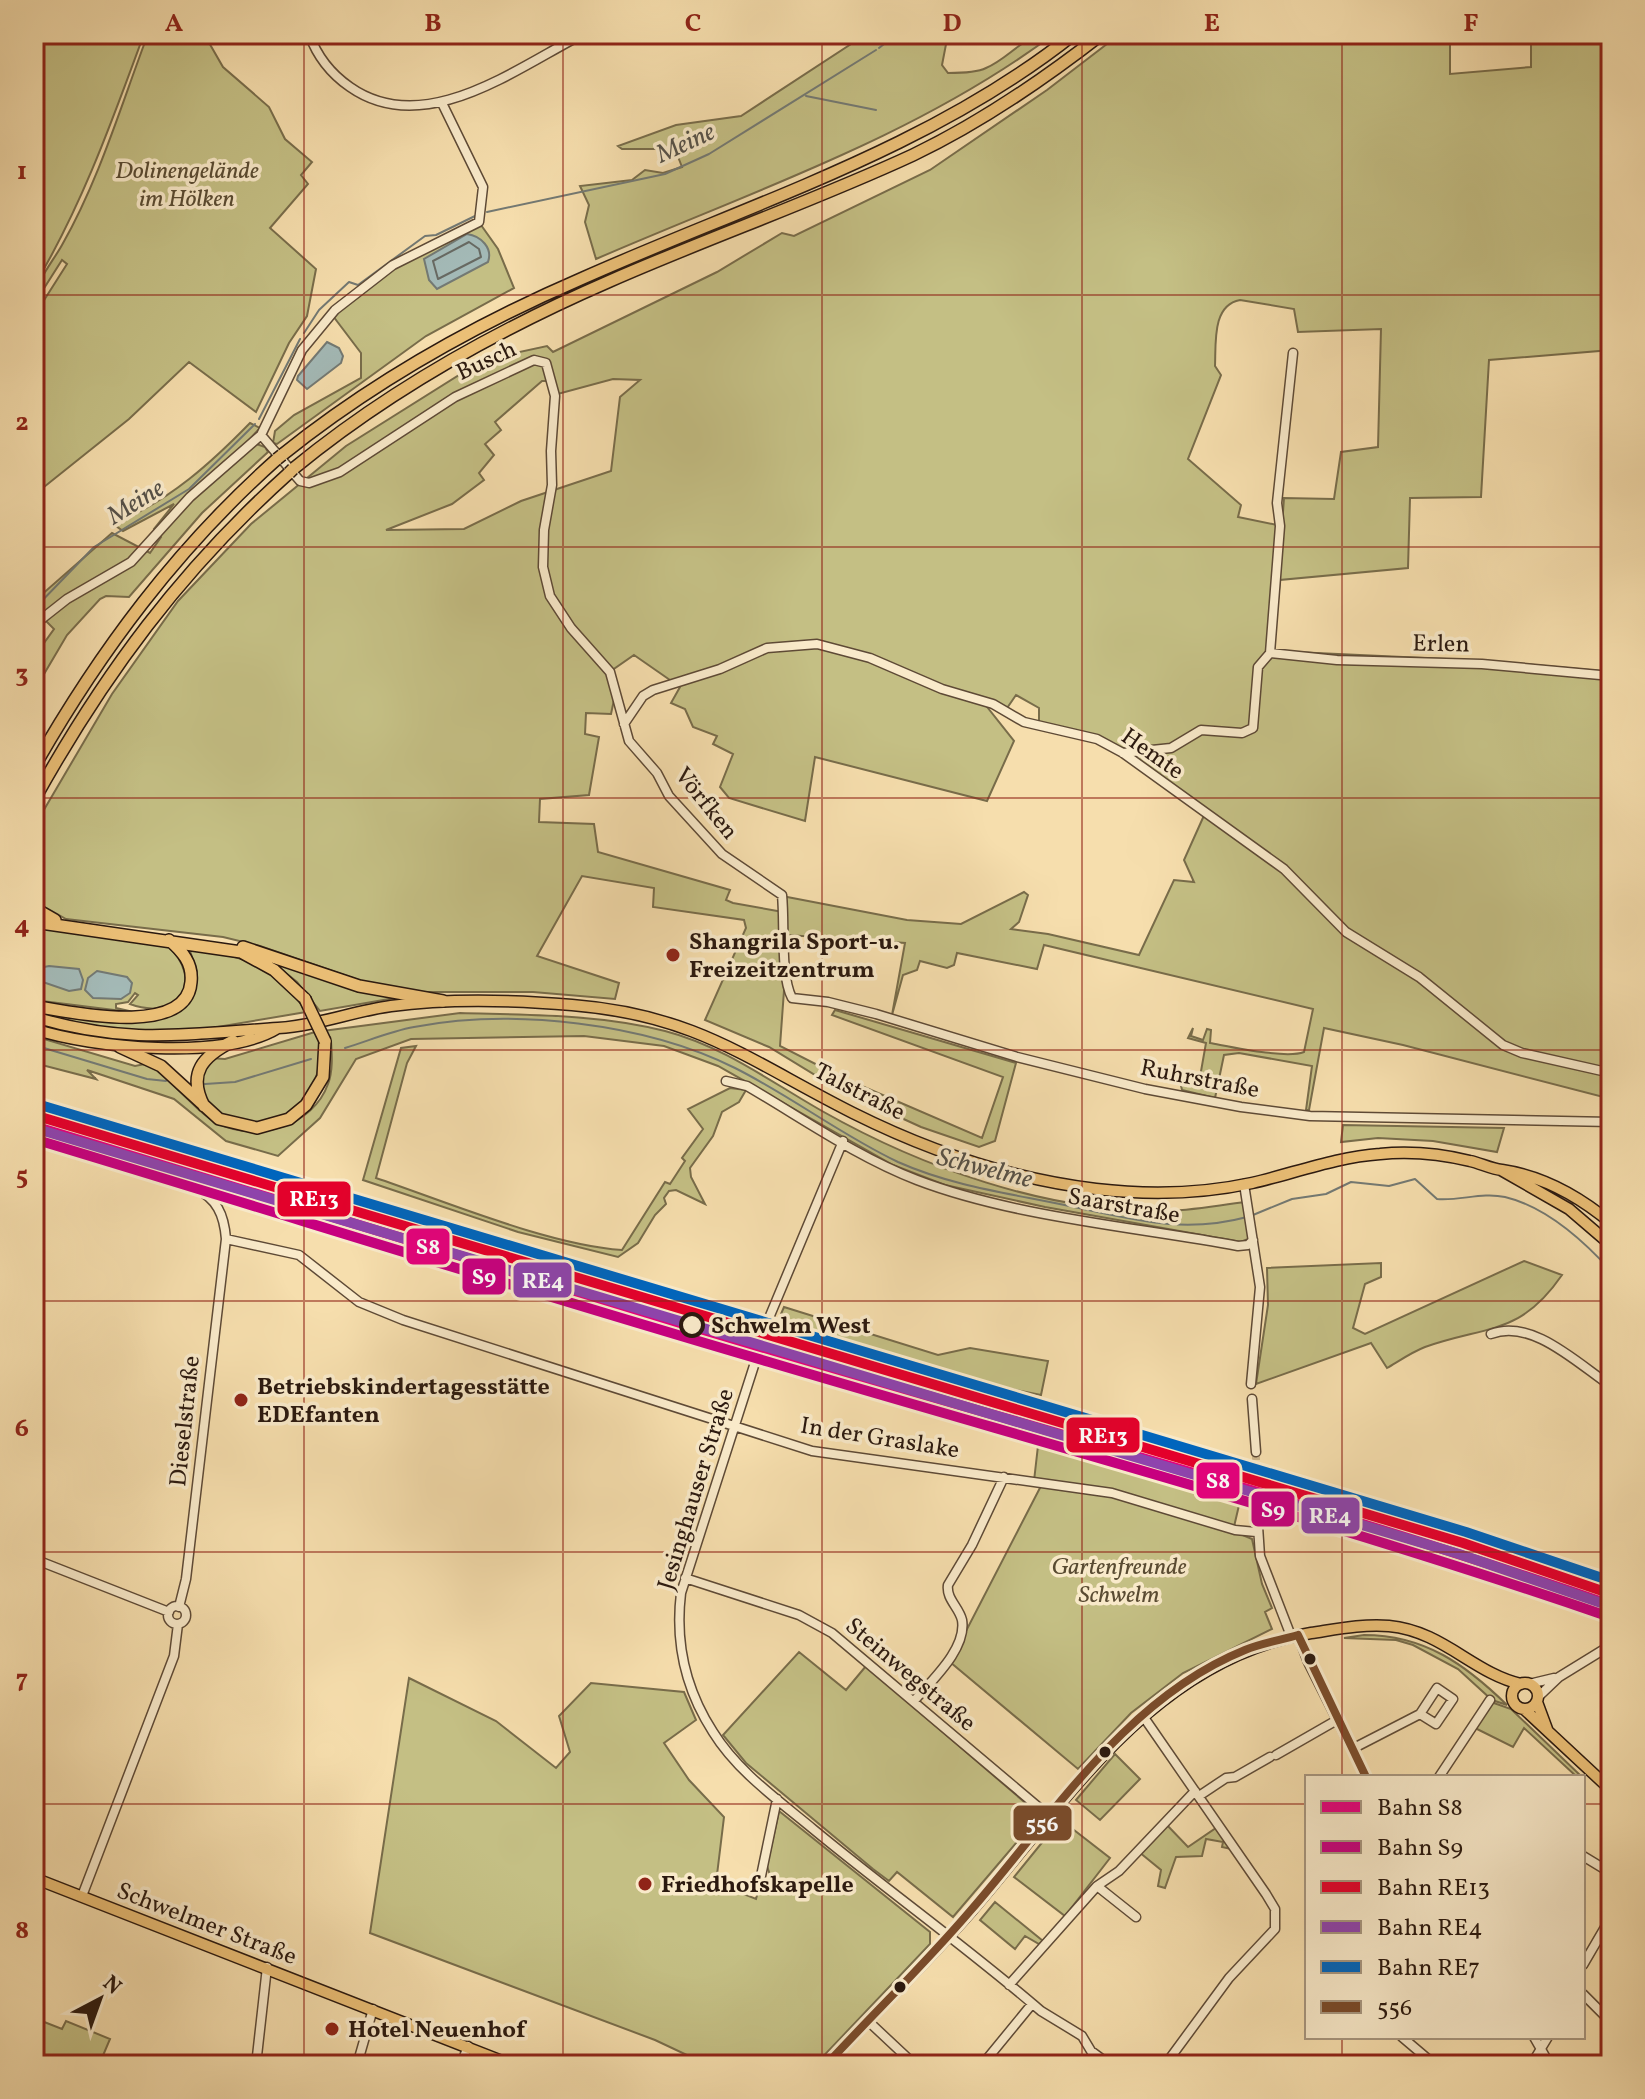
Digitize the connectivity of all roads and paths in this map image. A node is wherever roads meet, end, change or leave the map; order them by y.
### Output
1 (309, 34) edge
2 (583, 34) edge
3 (1074, 34) edge
4 (1102, 34) edge
5 (442, 103) junction
6 (1293, 353) dead end
7 (261, 435) junction
8 (34, 625) edge
9 (571, 628) joint
10 (1270, 653) junction
11 (1611, 676) edge
12 (624, 724) junction
13 (1123, 753) junction
14 (34, 767) edge
15 (35, 800) edge
16 (34, 908) edge
17 (34, 922) edge
18 (67, 925) junction
19 (168, 939) junction
20 (222, 947) junction
21 (792, 998) joint
22 (443, 1001) junction
23 (34, 1006) edge
24 (34, 1017) edge
25 (278, 1028) junction
26 (34, 1029) edge
27 (233, 1041) junction
28 (120, 1047) junction
29 (1611, 1073) edge
30 (726, 1081) dead end
31 (206, 1110) junction
32 (1611, 1122) edge
33 (34, 1139) edge
34 (843, 1141) junction
35 (1501, 1170) junction
36 (1244, 1184) junction
37 (1611, 1223) edge
38 (226, 1239) junction
39 (1253, 1240) junction
40 (1611, 1245) edge
41 (769, 1318) tunnel mouth
42 (1491, 1334) dead end
43 (759, 1350) tunnel mouth
44 (1251, 1384) dead end
45 (1611, 1386) edge
46 (1252, 1399) dead end
47 (735, 1426) junction
48 (1256, 1452) tunnel mouth
49 (1004, 1477) junction
50 (1256, 1496) tunnel mouth
51 (1256, 1532) junction
52 (34, 1559) edge
53 (685, 1578) junction
54 (179, 1607) junction
55 (169, 1612) junction
56 (178, 1624) junction
57 (1294, 1635) junction
58 (1611, 1645) edge
59 (1486, 1669) junction
60 (1559, 1677) junction
61 (1525, 1684) junction
62 (1512, 1694) junction
63 (1537, 1699) junction
64 (1490, 1700) dead end
65 (914, 1701) junction
66 (1524, 1709) junction
67 (1420, 1714) junction
68 (1143, 1716) junction
69 (1337, 1720) junction
70 (1547, 1729) junction
71 (1352, 1749) junction
72 (1365, 1775) edge
73 (1440, 1775) edge
74 (1611, 1790) edge
75 (1197, 1793) junction
76 (777, 1799) junction
77 (1049, 1816) junction
78 (1585, 1857) edge
79 (1611, 1873) edge
80 (761, 1876) dead end
81 (34, 1878) edge
82 (1097, 1886) junction
83 (82, 1896) junction
84 (1136, 1917) dead end
85 (1611, 1917) edge
86 (948, 1937) junction
87 (1585, 1962) edge
88 (267, 1967) junction
89 (1009, 1985) junction
90 (1585, 1996) edge
91 (1032, 2004) junction
92 (369, 2007) junction
93 (868, 2021) junction
94 (1611, 2022) edge
95 (1404, 2039) edge
96 (1535, 2039) edge
97 (1547, 2039) edge
98 (468, 2046) junction
99 (1541, 2049) junction
100 (507, 2064) edge
101 (256, 2065) edge
102 (357, 2065) edge
103 (461, 2065) edge
104 (826, 2065) edge
105 (915, 2065) edge
106 (982, 2065) edge
107 (1110, 2065) edge
108 (1165, 2065) edge
109 (1435, 2065) edge
110 (1531, 2065) edge
111 (1550, 2065) edge

1 - 5 street
2 - 5 street
3 - 14 highway
4 - 15 highway
5 - 7 street
6 - 10 street
7 - 8 street
7 - 9 street, Busch
9 - 12 street, Vörfken
10 - 11 street, Erlen
10 - 13 street
12 - 13 street, Hemte
12 - 21 street, Vörfken
13 - 29 street, Hemte
16 - 18 highway
17 - 18 highway
18 - 19 highway
19 - 20 highway
19 - 23 highway
20 - 22 highway
20 - 31 highway, bridge
21 - 32 street, Ruhrstraße
22 - 25 main road
22 - 36 main road, Talstraße
24 - 25 main road
25 - 27 main road
26 - 28 main road
27 - 28 main road
27 - 31 highway
28 - 31 highway
30 - 34 street, Saarstraße
33 - 38 street, Dieselstraße
34 - 39 street, Saarstraße
34 - 41 street
35 - 36 main road, Talstraße
35 - 37 main road, Talstraße
35 - 40 main road, Talstraße
36 - 39 street
38 - 47 street, In der Graslake
38 - 54 street, Dieselstraße
39 - 44 street
42 - 45 street
43 - 47 street, Jesinghauser Straße
46 - 48 street
47 - 49 street, In der Graslake
47 - 53 street, Jesinghauser Straße
49 - 51 street, In der Graslake
49 - 65 street
50 - 51 street
51 - 57 street
52 - 55 street
53 - 65 street, Steinwegstraße
53 - 76 street, Jesinghauser Straße
54 - 55 street
54 - 56 street, Dieselstraße
55 - 56 street
56 - 83 street
57 - 59 main road
57 - 68 main road
57 - 69 street
58 - 60 street
59 - 61 main road
59 - 62 main road
60 - 61 street
60 - 63 street
61 - 62 main road
61 - 63 main road
62 - 66 main road
63 - 66 main road
63 - 70 main road
64 - 73 street
65 - 77 street, Steinwegstraße
66 - 70 main road
67 - 67 street
67 - 71 street
68 - 75 street
68 - 77 main road
69 - 71 street
69 - 75 street
70 - 74 main road
71 - 72 street
75 - 82 street
75 - 108 street
76 - 80 street
76 - 86 street, Jesinghauser Straße
77 - 86 main road
78 - 79 street
81 - 83 main road, Schwelmer Straße
82 - 84 street
82 - 89 street
83 - 88 main road, Schwelmer Straße
85 - 87 street
86 - 89 street, Jesinghauser Straße
86 - 93 main road
88 - 92 main road, Schwelmer Straße
88 - 101 street
89 - 91 street, Jesinghauser Straße
90 - 94 street
91 - 106 street
91 - 107 street, Jesinghauser Straße
92 - 98 main road, Schwelmer Straße
92 - 102 street
93 - 104 main road
93 - 105 street
95 - 109 street
96 - 99 street
97 - 99 street
98 - 100 main road, Schwelmer Straße
98 - 103 street
99 - 110 street
99 - 111 street

